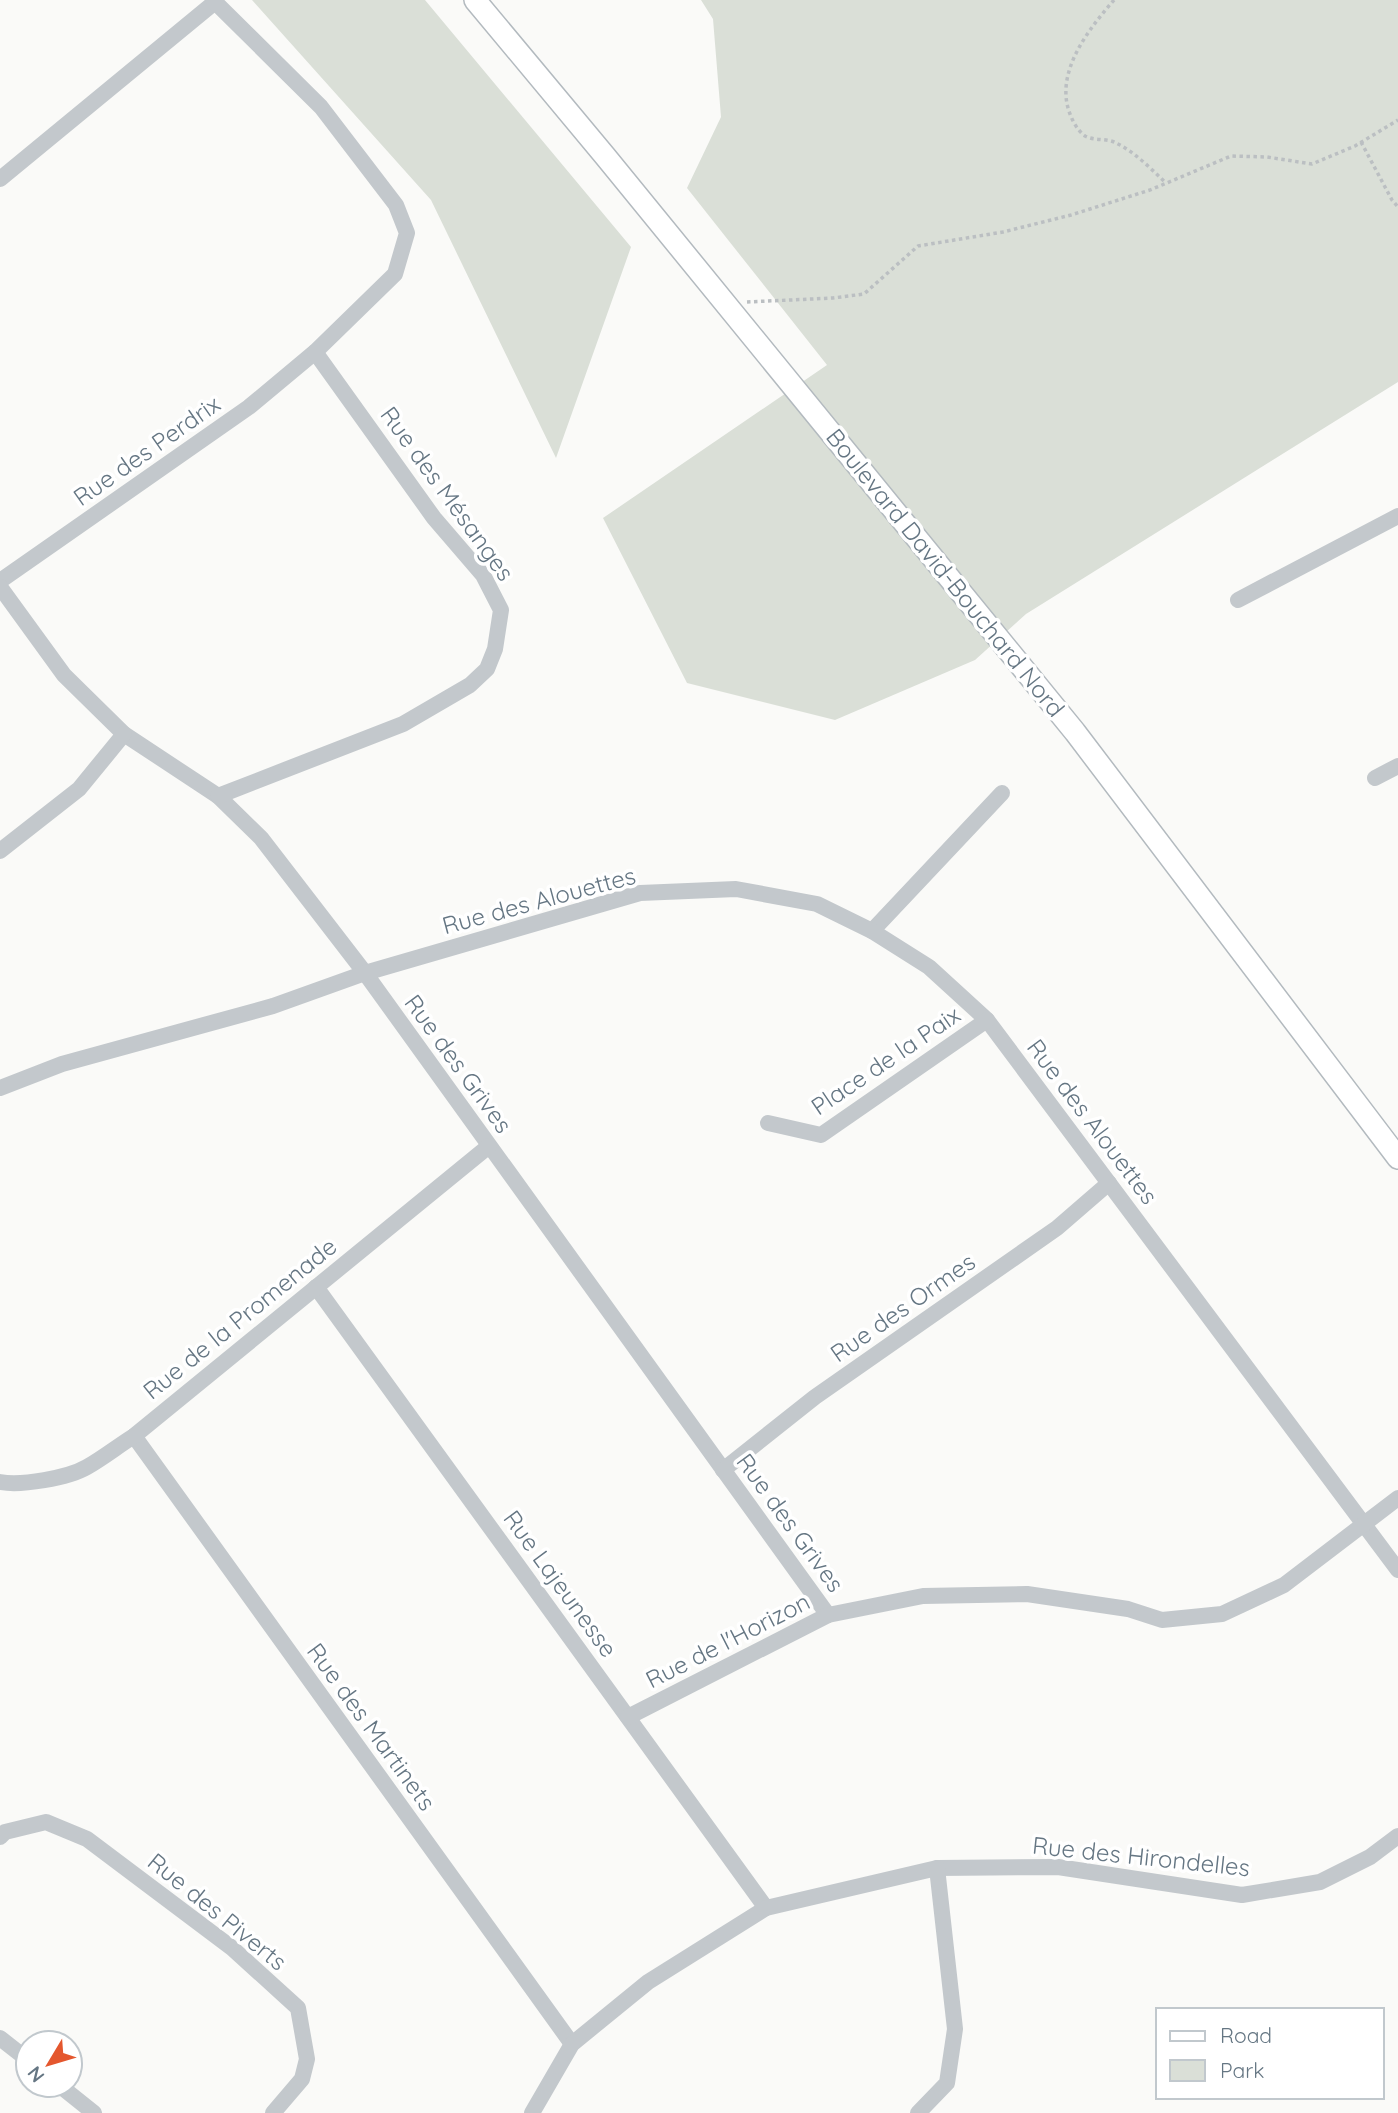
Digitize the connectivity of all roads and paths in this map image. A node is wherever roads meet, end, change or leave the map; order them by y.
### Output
1 (475, 0) edge
2 (1114, 0) edge
3 (214, 1) edge
4 (1398, 120) edge
5 (1361, 142) junction
6 (0, 179) edge
7 (1166, 183) junction
8 (1398, 206) edge
9 (725, 303) junction
10 (315, 352) junction
11 (1398, 516) edge
12 (0, 581) edge
13 (0, 587) edge
14 (1238, 600) dead end
15 (124, 734) junction
16 (1398, 766) edge
17 (1375, 778) dead end
18 (1002, 793) dead end
19 (218, 796) junction
20 (0, 851) edge
21 (872, 930) junction
22 (365, 974) junction
23 (987, 1020) junction
24 (0, 1088) edge
25 (768, 1123) dead end
26 (489, 1146) junction
27 (1398, 1158) edge
28 (1109, 1183) junction
29 (316, 1287) junction
30 (134, 1436) junction
31 (723, 1471) junction
32 (0, 1482) edge
33 (1398, 1498) edge
34 (1365, 1525) junction
35 (1398, 1570) edge
36 (828, 1615) junction
37 (628, 1717) junction
38 (1398, 1836) edge
39 (0, 1837) edge
40 (937, 1868) junction
41 (766, 1908) junction
42 (0, 2038) edge
43 (572, 2044) junction
44 (14, 2049) edge
45 (76, 2099) edge
46 (94, 2113) edge
47 (273, 2113) edge
48 (533, 2113) edge
49 (918, 2113) edge

1 - 9 street, Boulevard David-Bouchard Nord
2 - 7 path
3 - 6 street
3 - 10 street, Rue des Perdrix
4 - 5 path
5 - 7 path
5 - 8 path
7 - 9 path
9 - 27 street, Boulevard David-Bouchard Nord
10 - 12 street, Rue des Perdrix
10 - 19 street, Rue des Mésanges
11 - 14 street
13 - 15 street, Rue des Grives
15 - 19 street, Rue des Grives
15 - 20 street
16 - 17 street
18 - 21 street
19 - 22 street, Rue des Grives
21 - 22 street, Rue des Alouettes
21 - 23 street, Rue des Alouettes
22 - 24 street, Rue des Alouettes
22 - 26 street, Rue des Grives
23 - 25 street, Place de la Paix
23 - 28 street, Rue des Alouettes
26 - 29 street, Rue de la Promenade
26 - 31 street, Rue des Grives
28 - 31 street, Rue des Ormes
28 - 34 street, Rue des Alouettes
29 - 30 street, Rue de la Promenade
29 - 37 street, Rue Lajeunesse
30 - 32 street, Rue de la Promenade
30 - 43 street, Rue des Martinets
31 - 36 street, Rue des Grives
33 - 34 street, Rue de l'Horizon
34 - 35 street, Rue des Alouettes
34 - 36 street, Rue de l'Horizon
36 - 37 street, Rue de l'Horizon
37 - 41 street, Rue Lajeunesse
38 - 40 street, Rue des Hirondelles
39 - 47 street, Rue des Piverts
40 - 41 street, Rue des Hirondelles
40 - 49 street
41 - 43 street, Rue des Hirondelles
42 - 44 street
43 - 48 street, Rue des Hirondelles
45 - 46 street

